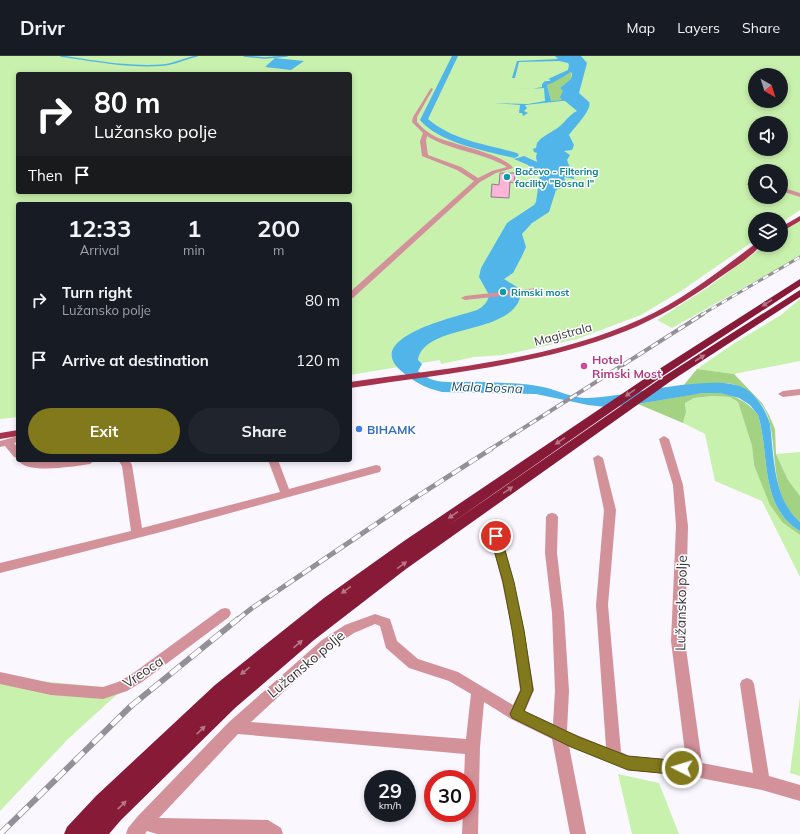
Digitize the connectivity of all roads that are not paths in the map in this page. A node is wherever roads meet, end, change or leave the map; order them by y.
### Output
1 (431, 89) dead end
2 (425, 134) junction
3 (478, 181) junction
4 (788, 191) edge
5 (800, 195) edge
6 (800, 218) edge
7 (788, 226) edge
8 (749, 252) edge
9 (800, 282) edge
10 (537, 290) dead end
11 (800, 293) edge
12 (352, 294) edge
13 (465, 298) dead end
14 (352, 385) edge
15 (800, 392) edge
16 (783, 394) dead end
17 (16, 434) edge
18 (16, 439) edge
19 (664, 439) dead end
20 (2, 441) edge
21 (16, 453) edge
22 (598, 458) dead end
23 (28, 462) edge
24 (68, 462) edge
25 (125, 462) edge
26 (274, 462) edge
27 (376, 469) dead end
28 (286, 494) junction
29 (552, 517) dead end
30 (137, 534) junction
31 (496, 536) dead end
32 (0, 568) edge
33 (225, 613) dead end
34 (0, 678) edge
35 (747, 684) dead end
36 (478, 690) junction
37 (516, 714) junction
38 (234, 727) junction
39 (559, 735) junction
40 (473, 747) junction
41 (614, 757) junction
42 (695, 769) junction
43 (762, 782) junction
44 (800, 793) edge
45 (144, 822) junction
46 (74, 834) edge
47 (96, 834) edge
48 (134, 834) edge
49 (275, 834) edge
50 (470, 834) edge
51 (578, 834) edge

1 - 2 street
2 - 3 street
2 - 3 street
3 - 12 street
4 - 5 street
6 - 7 main road
8 - 14 main road, Magistrala
9 -> 46 highway
10 - 13 street
47 -> 11 highway
15 - 16 street
17 - 20 main road
18 - 20 street
19 - 42 street, Lužansko polje
20 - 21 street
22 - 41 street
23 - 24 street
25 - 30 street
26 - 28 street
27 - 28 street
28 - 30 street
29 - 39 street
30 - 32 street
31 - 37 street
33 - 34 street, Vreoca
35 - 43 street
36 - 37 street, Lužansko polje
36 - 38 street, Lužansko polje
36 - 40 street
37 - 39 street, Lužansko polje
38 - 40 street
38 - 45 street, Lužansko polje
39 - 41 street, Lužansko polje
39 - 51 street
40 - 50 street
41 - 42 street, Lužansko polje
42 - 43 street, Lužansko polje
43 - 44 street, Lužansko polje
45 - 48 street, Lužansko polje
45 - 49 street

